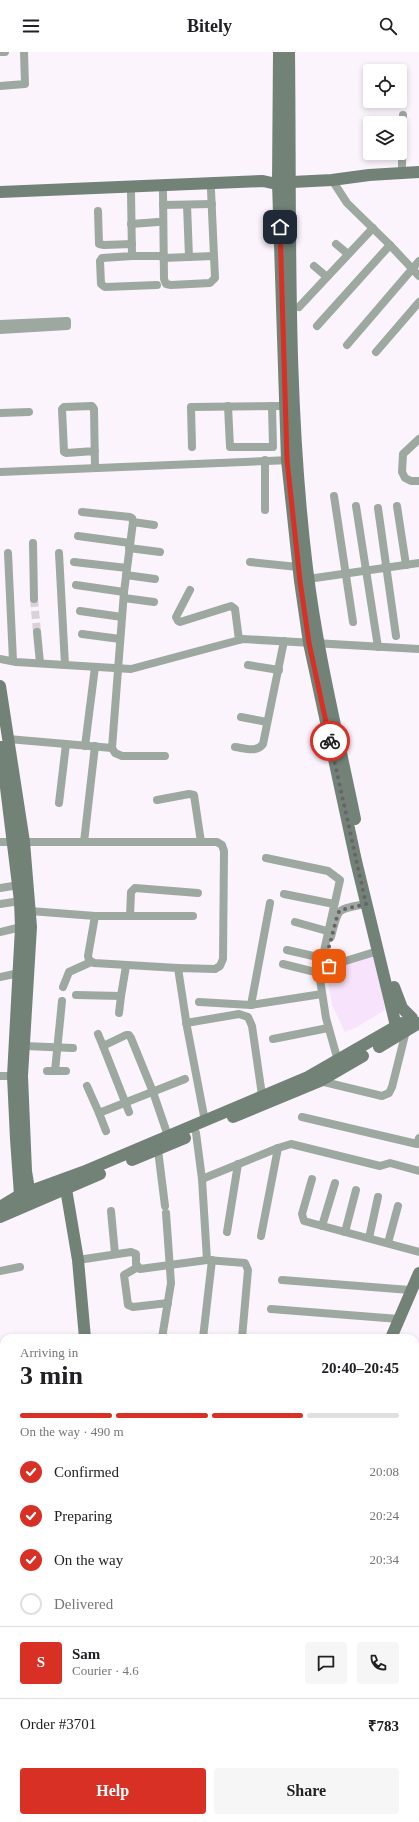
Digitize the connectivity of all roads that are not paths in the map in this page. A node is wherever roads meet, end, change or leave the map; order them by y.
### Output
1 (0, 52) edge
2 (5, 52) edge
3 (24, 52) edge
4 (279, 52) edge
5 (289, 52) edge
6 (0, 86) edge
7 (403, 115) dead end
8 (419, 164) edge
9 (412, 172) edge
10 (332, 180) junction
11 (279, 183) junction
12 (211, 190) junction
13 (0, 192) edge
14 (130, 192) junction
15 (163, 192) junction
16 (0, 198) edge
17 (212, 204) junction
18 (163, 205) junction
19 (187, 205) junction
20 (98, 211) dead end
21 (158, 222) dead end
22 (131, 224) junction
23 (373, 228) junction
24 (132, 244) junction
25 (336, 244) dead end
26 (390, 245) junction
27 (348, 254) junction
28 (132, 256) junction
29 (214, 256) junction
30 (161, 257) junction
31 (189, 257) junction
32 (419, 261) edge
33 (314, 266) dead end
34 (413, 269) junction
35 (419, 276) edge
36 (326, 278) junction
37 (157, 285) dead end
38 (419, 302) edge
39 (299, 307) dead end
40 (0, 324) edge
41 (316, 326) dead end
42 (0, 330) edge
43 (347, 345) dead end
44 (376, 352) dead end
45 (228, 406) junction
46 (278, 406) junction
47 (29, 412) dead end
48 (0, 413) edge
49 (419, 439) edge
50 (192, 446) dead end
51 (95, 451) junction
52 (265, 460) junction
53 (292, 460) junction
54 (96, 468) junction
55 (0, 472) edge
56 (419, 481) edge
57 (334, 496) dead end
58 (356, 506) dead end
59 (397, 506) dead end
60 (378, 508) dead end
61 (265, 510) dead end
62 (82, 512) dead end
63 (133, 522) junction
64 (154, 525) dead end
65 (78, 536) dead end
66 (33, 543) dead end
67 (129, 545) junction
68 (160, 552) dead end
69 (8, 553) dead end
70 (59, 553) dead end
71 (74, 562) dead end
72 (250, 562) dead end
73 (419, 563) edge
74 (406, 565) junction
75 (298, 567) junction
76 (386, 568) junction
77 (366, 571) junction
78 (127, 572) junction
79 (346, 574) junction
80 (155, 579) dead end
81 (308, 579) junction
82 (76, 585) dead end
83 (190, 590) dead end
84 (124, 595) junction
85 (34, 599) tunnel mouth
86 (154, 602) dead end
87 (80, 611) dead end
88 (122, 617) junction
89 (353, 622) dead end
90 (37, 632) tunnel mouth
91 (82, 634) dead end
92 (396, 636) dead end
93 (120, 639) junction
94 (239, 640) junction
95 (284, 641) junction
96 (314, 644) junction
97 (378, 647) junction
98 (419, 650) edge
99 (0, 659) edge
100 (13, 661) junction
101 (40, 663) junction
102 (65, 665) junction
103 (248, 665) dead end
104 (95, 667) junction
105 (119, 668) junction
106 (279, 670) junction
107 (0, 686) edge
108 (241, 717) dead end
109 (267, 722) junction
110 (4, 741) edge
111 (66, 744) junction
112 (85, 746) junction
113 (95, 746) junction
114 (235, 747) dead end
115 (112, 748) junction
116 (165, 756) dead end
117 (157, 800) dead end
118 (59, 803) dead end
119 (0, 842) edge
120 (19, 842) junction
121 (84, 842) junction
122 (200, 842) junction
123 (266, 858) dead end
124 (19, 885) junction
125 (0, 888) edge
126 (198, 893) dead end
127 (284, 894) dead end
128 (20, 901) junction
129 (270, 903) dead end
130 (0, 904) edge
131 (334, 904) junction
132 (366, 904) junction
133 (30, 911) junction
134 (96, 916) junction
135 (130, 916) junction
136 (193, 916) dead end
137 (295, 922) dead end
138 (21, 927) junction
139 (327, 931) junction
140 (0, 932) edge
141 (287, 950) dead end
142 (378, 951) junction
143 (322, 958) junction
144 (91, 962) junction
145 (283, 964) dead end
146 (126, 966) junction
147 (178, 968) junction
148 (319, 972) junction
149 (19, 973) junction
150 (0, 977) edge
151 (63, 987) dead end
152 (322, 994) junction
153 (76, 996) dead end
154 (121, 996) junction
155 (62, 1001) dead end
156 (199, 1002) dead end
157 (251, 1005) junction
158 (119, 1013) dead end
159 (417, 1018) edge
160 (216, 1022) dead end
161 (186, 1025) junction
162 (328, 1028) junction
163 (401, 1029) junction
164 (98, 1034) dead end
165 (273, 1039) dead end
166 (24, 1046) junction
167 (103, 1046) junction
168 (57, 1047) junction
169 (73, 1048) dead end
170 (338, 1061) junction
171 (66, 1070) dead end
172 (0, 1076) edge
173 (13, 1076) junction
174 (186, 1079) dead end
175 (320, 1081) junction
176 (87, 1086) dead end
177 (152, 1092) junction
178 (262, 1095) junction
179 (126, 1103) junction
180 (129, 1112) dead end
181 (99, 1113) junction
182 (302, 1117) dead end
183 (205, 1120) junction
184 (106, 1131) dead end
185 (196, 1133) junction
186 (168, 1136) junction
187 (418, 1143) edge
188 (278, 1148) junction
189 (158, 1150) junction
190 (238, 1164) junction
191 (419, 1171) edge
192 (202, 1179) junction
193 (312, 1179) dead end
194 (335, 1183) dead end
195 (66, 1189) junction
196 (356, 1190) dead end
197 (378, 1197) dead end
198 (26, 1199) junction
199 (398, 1206) dead end
200 (0, 1207) edge
201 (111, 1211) dead end
202 (0, 1217) edge
203 (322, 1226) junction
204 (228, 1232) dead end
205 (345, 1232) junction
206 (261, 1236) dead end
207 (368, 1238) junction
208 (388, 1243) junction
209 (419, 1252) edge
210 (115, 1254) junction
211 (78, 1260) junction
212 (209, 1260) junction
213 (170, 1264) junction
214 (20, 1267) dead end
215 (138, 1267) junction
216 (0, 1271) edge
217 (419, 1273) edge
218 (282, 1280) dead end
219 (410, 1290) junction
220 (168, 1303) junction
221 (271, 1310) dead end
222 (399, 1319) junction
223 (85, 1334) edge
224 (163, 1334) edge
225 (203, 1334) edge
226 (242, 1334) edge
227 (393, 1334) edge

1 - 2 street
3 - 6 street
4 - 11 street
5 - 11 street
7 - 9 street
8 - 9 street
9 - 10 street
10 - 11 street
10 - 23 street
11 - 12 street
11 - 13 street
11 - 46 street
11 - 53 street
12 - 15 street
12 - 17 street
14 - 15 street
14 - 16 street
14 - 22 street
15 - 18 street
17 - 19 street
17 - 29 street
18 - 19 street
18 - 30 street
19 - 31 street
20 - 24 street
21 - 22 street
22 - 24 street
23 - 26 street
23 - 27 street
24 - 28 street
25 - 27 street
26 - 34 street
26 - 41 street
27 - 36 street
28 - 30 street
28 - 37 street
29 - 30 street
29 - 31 street
30 - 31 street
32 - 34 street
33 - 36 street
34 - 35 street
34 - 43 street
36 - 39 street
38 - 44 street
40 - 42 street
45 - 46 street
45 - 46 street
45 - 50 street
46 - 53 street
47 - 48 street
49 - 56 street
51 - 51 street
51 - 54 street
52 - 53 street
52 - 54 street
52 - 61 street
53 - 75 street
53 - 81 street
54 - 55 street
57 - 79 street
58 - 77 street
59 - 74 street
60 - 76 street
62 - 63 street
63 - 64 street
63 - 67 street
65 - 67 street
66 - 85 street
67 - 68 street
67 - 78 street
69 - 100 street
70 - 102 street
71 - 78 street
72 - 75 street
73 - 74 street
74 - 76 street
75 - 96 street
76 - 77 street
76 - 92 street
77 - 79 street
77 - 97 street
78 - 80 street
78 - 84 street
79 - 81 street
79 - 89 street
81 - 96 street
82 - 84 street
83 - 94 street
84 - 86 street
84 - 88 street
87 - 88 street
88 - 93 street
90 - 101 street
91 - 93 street
93 - 105 street
94 - 95 street
94 - 105 street
95 - 96 street
95 - 106 street
96 - 97 street
96 - 132 street
96 - 159 street
97 - 98 street
99 - 100 street
100 - 101 street
101 - 102 street
102 - 104 street
103 - 106 street
104 - 105 street
104 - 112 street
105 - 115 street
106 - 109 street
107 - 110 street
108 - 109 street
109 - 114 street
110 - 111 street
110 - 120 street
111 - 112 street
111 - 118 street
112 - 113 street
113 - 115 street
113 - 121 street
115 - 116 street
117 - 122 street
119 - 120 street
120 - 121 street
120 - 124 street
120 - 133 street
121 - 122 street
122 - 147 street
123 - 131 street
124 - 125 street
124 - 128 street
126 - 135 street
127 - 131 street
128 - 130 street
128 - 138 street
129 - 157 street
131 - 139 street
132 - 142 street
132 - 142 street
133 - 134 street
133 - 166 street
134 - 135 street
134 - 144 street
135 - 136 street
137 - 139 street
138 - 140 street
138 - 149 street
139 - 143 street
141 - 143 street
142 - 163 street
143 - 148 street
144 - 146 street
144 - 151 street
145 - 148 street
146 - 147 street
146 - 154 street
147 - 161 street
148 - 152 street
149 - 150 street
149 - 173 street
152 - 157 street
152 - 162 street
153 - 154 street
154 - 158 street
155 - 168 street
156 - 157 street
159 - 163 street
160 - 161 street
161 - 178 street
161 - 183 street
162 - 165 street
162 - 170 street
163 - 170 street
163 - 175 street
163 - 175 street
164 - 167 street
166 - 168 street
166 - 198 street
167 - 177 street
167 - 179 street
168 - 169 street
168 - 171 street
170 - 178 street
172 - 173 street
173 - 198 street
174 - 177 street
175 - 185 street
176 - 181 street
177 - 179 street
177 - 186 street
178 - 183 street
179 - 180 street
179 - 181 street
181 - 184 street
182 - 187 street
183 - 186 street
185 - 189 street
185 - 192 street
186 - 198 street
188 - 190 street
188 - 191 street
188 - 206 street
189 - 195 street
189 - 213 street
190 - 192 street
190 - 204 street
192 - 212 street
193 - 203 street
194 - 203 street
195 - 198 street
195 - 211 street
196 - 205 street
197 - 207 street
198 - 200 street
198 - 202 street
199 - 208 street
201 - 210 street
203 - 205 street
205 - 207 street
207 - 208 street
208 - 209 street
210 - 211 street
210 - 215 street
211 - 223 street
212 - 213 street
212 - 225 street
212 - 226 street
213 - 215 street
213 - 220 street
214 - 216 street
215 - 220 street
217 - 219 street
218 - 219 street
219 - 222 street
220 - 224 street
221 - 222 street
222 - 227 street

